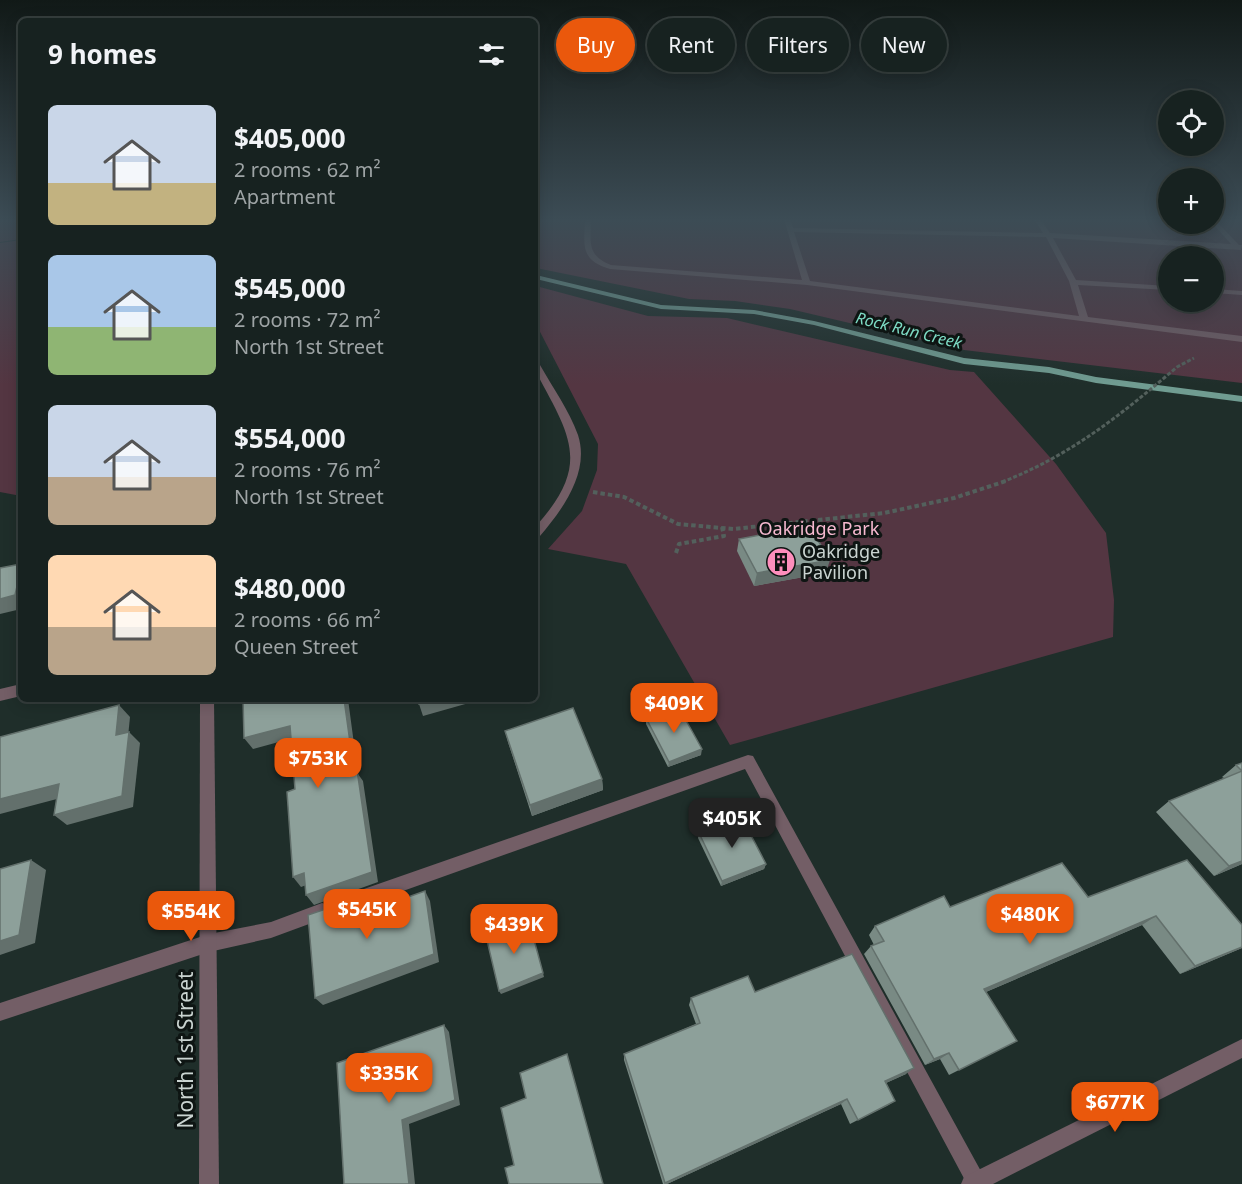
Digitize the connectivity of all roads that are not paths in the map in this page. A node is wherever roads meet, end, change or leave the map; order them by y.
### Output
1 (699, 274) edge
2 (805, 274) edge
3 (1068, 274) edge
4 (1072, 282) junction
5 (807, 283) junction
6 (1158, 287) edge
7 (1224, 292) edge
8 (1242, 293) edge
9 (1084, 320) junction
10 (1242, 339) edge
11 (538, 369) edge
12 (538, 531) edge
13 (18, 691) edge
14 (0, 695) edge
15 (207, 702) edge
16 (209, 943) junction
17 (0, 1012) edge
18 (1242, 1048) edge
19 (975, 1183) edge
20 (209, 1184) edge

1 - 5 street
2 - 5 street
3 - 4 street
4 - 6 street
4 - 9 street
5 - 9 street
7 - 8 street
9 - 10 street
11 - 12 street
13 - 14 street
15 - 16 street, North 1st Street
16 - 17 street
16 - 19 street
16 - 20 street, North 1st Street
18 - 19 street

